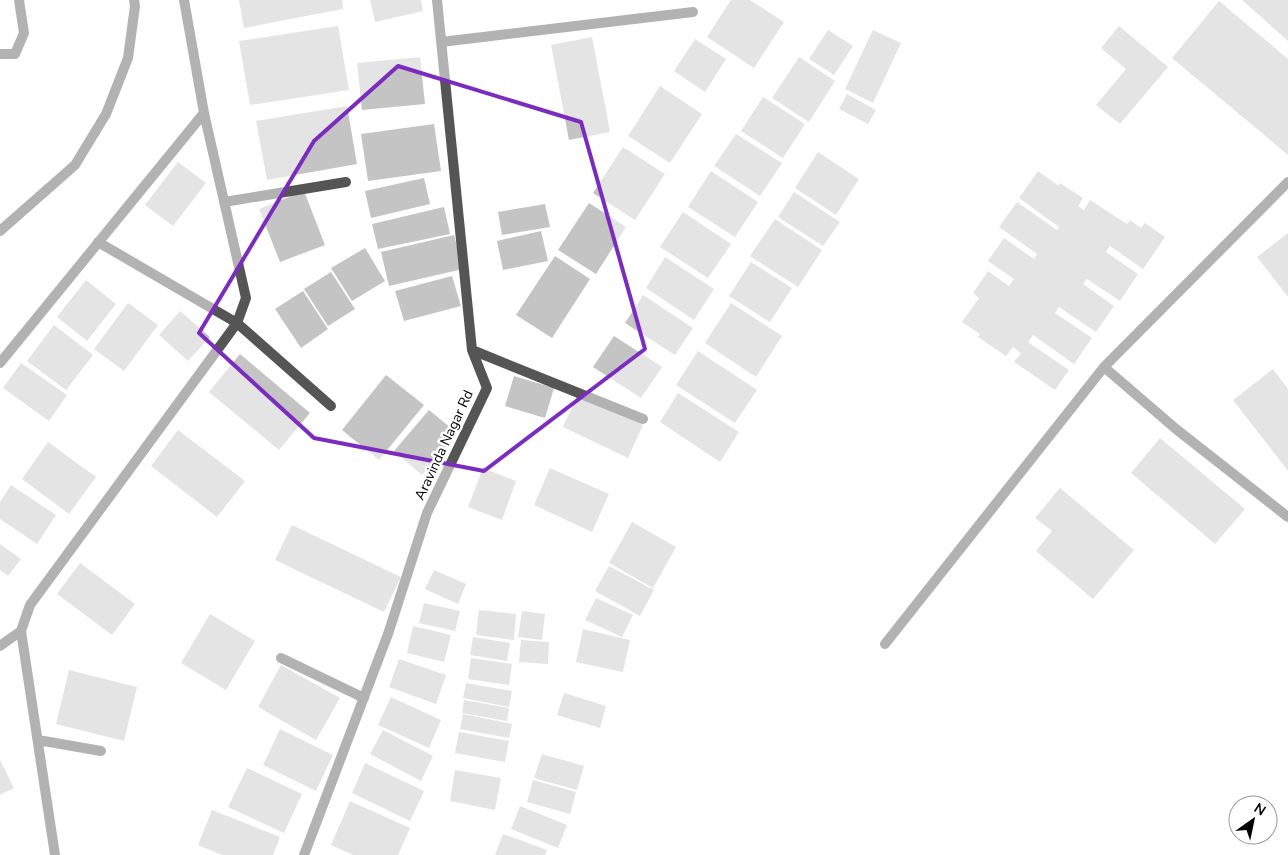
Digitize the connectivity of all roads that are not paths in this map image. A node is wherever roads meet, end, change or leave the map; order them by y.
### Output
1 (19, 0) edge
2 (134, 0) edge
3 (184, 0) edge
4 (437, 0) edge
5 (693, 12) dead end
6 (441, 42) junction
7 (0, 54) edge
8 (204, 113) junction
9 (346, 182) dead end
10 (1288, 182) edge
11 (224, 202) junction
12 (0, 231) edge
13 (98, 242) junction
14 (237, 323) junction
15 (472, 350) junction
16 (0, 363) edge
17 (1104, 367) junction
18 (331, 406) dead end
19 (642, 419) dead end
20 (1288, 517) edge
21 (21, 631) junction
22 (885, 644) dead end
23 (0, 646) edge
24 (281, 658) dead end
25 (364, 698) junction
26 (38, 740) junction
27 (100, 752) dead end
28 (55, 855) edge
29 (304, 855) edge

1 - 7 street
2 - 12 street
3 - 8 street
4 - 6 street, Aravinda Nagar Rd
5 - 6 street
6 - 15 street, Aravinda Nagar Rd
8 - 11 street
8 - 13 street
9 - 11 street
10 - 17 street
11 - 14 street
13 - 14 street
13 - 16 street
14 - 18 street
14 - 21 street
15 - 19 street
15 - 25 street, Aravinda Nagar Rd
17 - 20 street
17 - 22 street
21 - 23 street
21 - 26 street
24 - 25 street
25 - 29 street, Aravinda Nagar Rd
26 - 27 street
26 - 28 street

